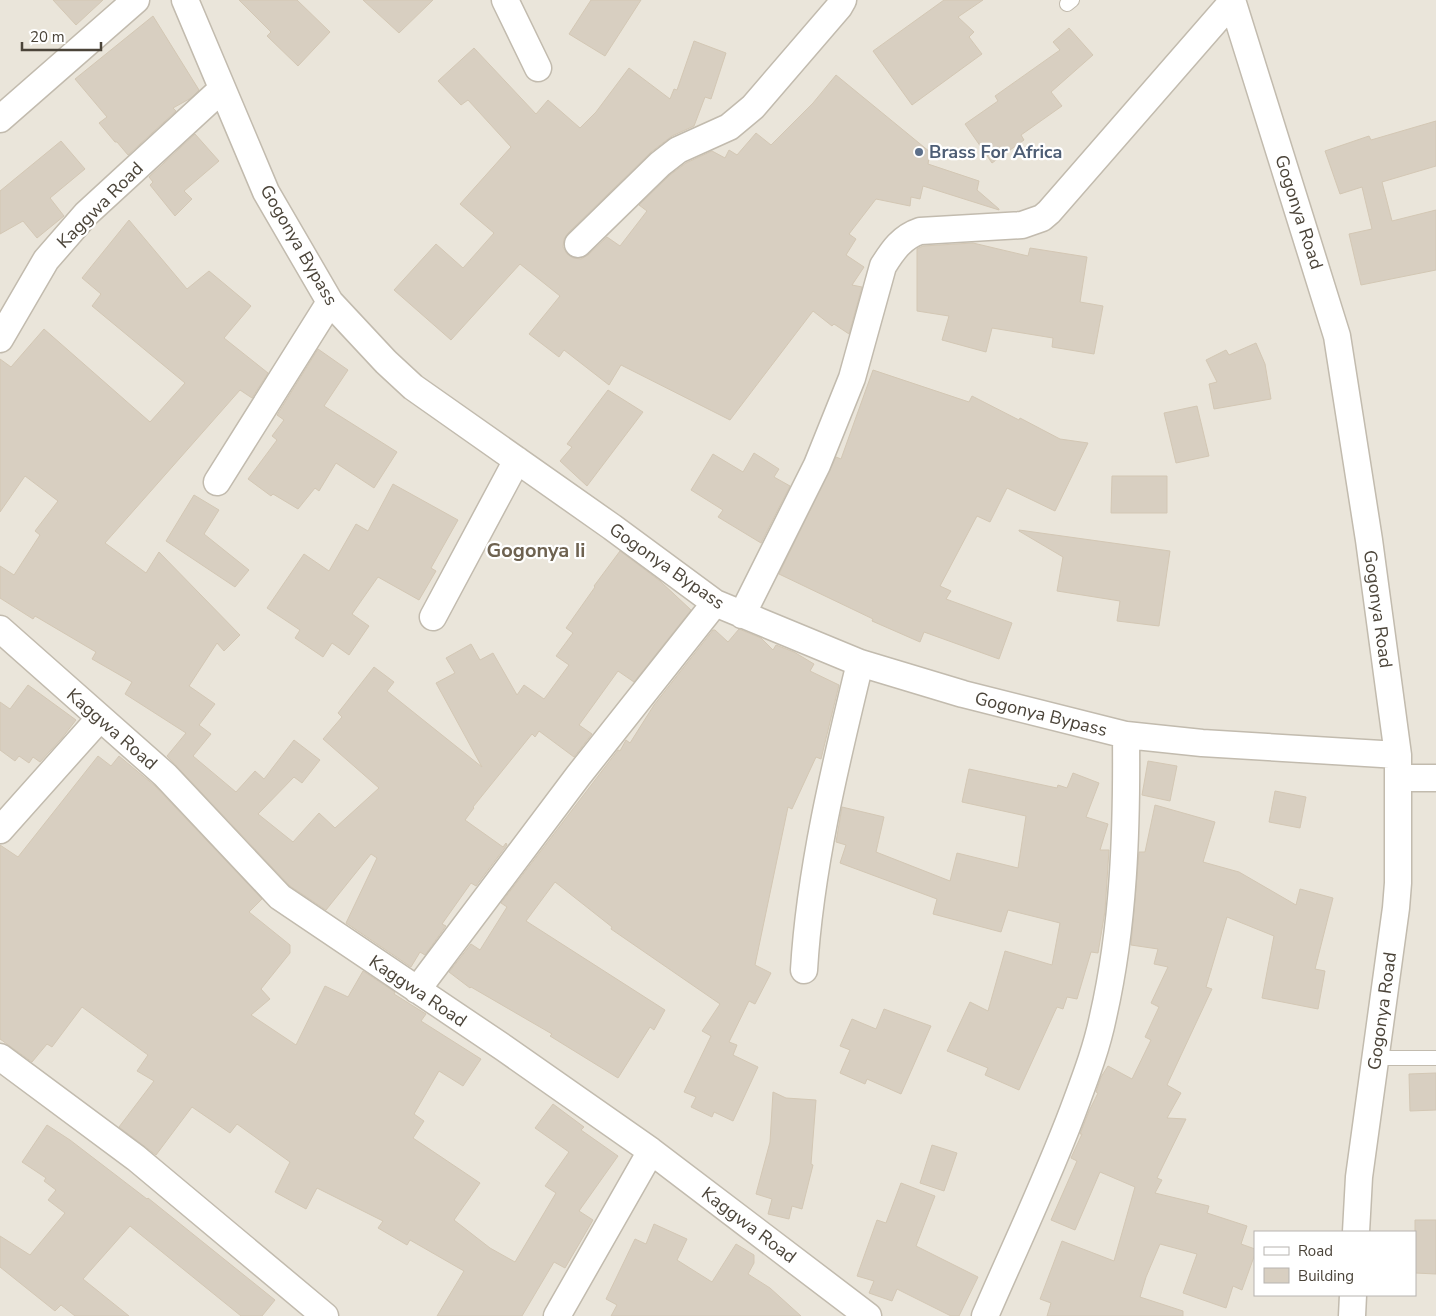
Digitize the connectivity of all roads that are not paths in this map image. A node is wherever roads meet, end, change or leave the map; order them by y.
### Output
1 (136, 0) edge
2 (185, 0) edge
3 (505, 0) edge
4 (843, 0) edge
5 (1232, 1) edge
6 (538, 68) dead end
7 (222, 89) junction
8 (0, 119) edge
9 (578, 244) dead end
10 (330, 302) junction
11 (0, 339) edge
12 (517, 460) junction
13 (217, 482) dead end
14 (715, 603) junction
15 (742, 615) junction
16 (433, 617) dead end
17 (0, 629) edge
18 (860, 663) junction
19 (100, 718) junction
20 (1126, 735) junction
21 (1398, 767) junction
22 (1436, 778) edge
23 (0, 830) edge
24 (804, 970) dead end
25 (416, 990) junction
26 (0, 1057) edge
27 (1376, 1058) junction
28 (1436, 1058) edge
29 (651, 1151) junction
30 (1356, 1231) edge
31 (1352, 1296) edge
32 (325, 1316) edge
33 (557, 1316) edge
34 (868, 1316) edge
35 (985, 1316) edge
36 (1352, 1316) edge

1 - 8 street
2 - 7 street, Gogonya Bypass
3 - 6 street
4 - 9 street
5 - 15 street
5 - 21 street, Gogonya Road
7 - 10 street, Gogonya Bypass
7 - 11 street, Kaggwa Road
10 - 12 street, Gogonya Bypass
10 - 13 street
12 - 14 street, Gogonya Bypass
12 - 16 street
14 - 15 street, Gogonya Bypass
14 - 25 street
15 - 18 street, Gogonya Bypass
17 - 19 street, Kaggwa Road
18 - 20 street, Gogonya Bypass
18 - 24 street
19 - 23 street
19 - 25 street, Kaggwa Road
20 - 21 street, Gogonya Bypass
20 - 35 street
21 - 22 street, Gogonya Bypass
21 - 27 street, Gogonya Road
25 - 29 street, Kaggwa Road
26 - 32 street
27 - 28 lane
27 - 30 street, Gogonya Road
29 - 33 street
29 - 34 street, Kaggwa Road
31 - 36 street

